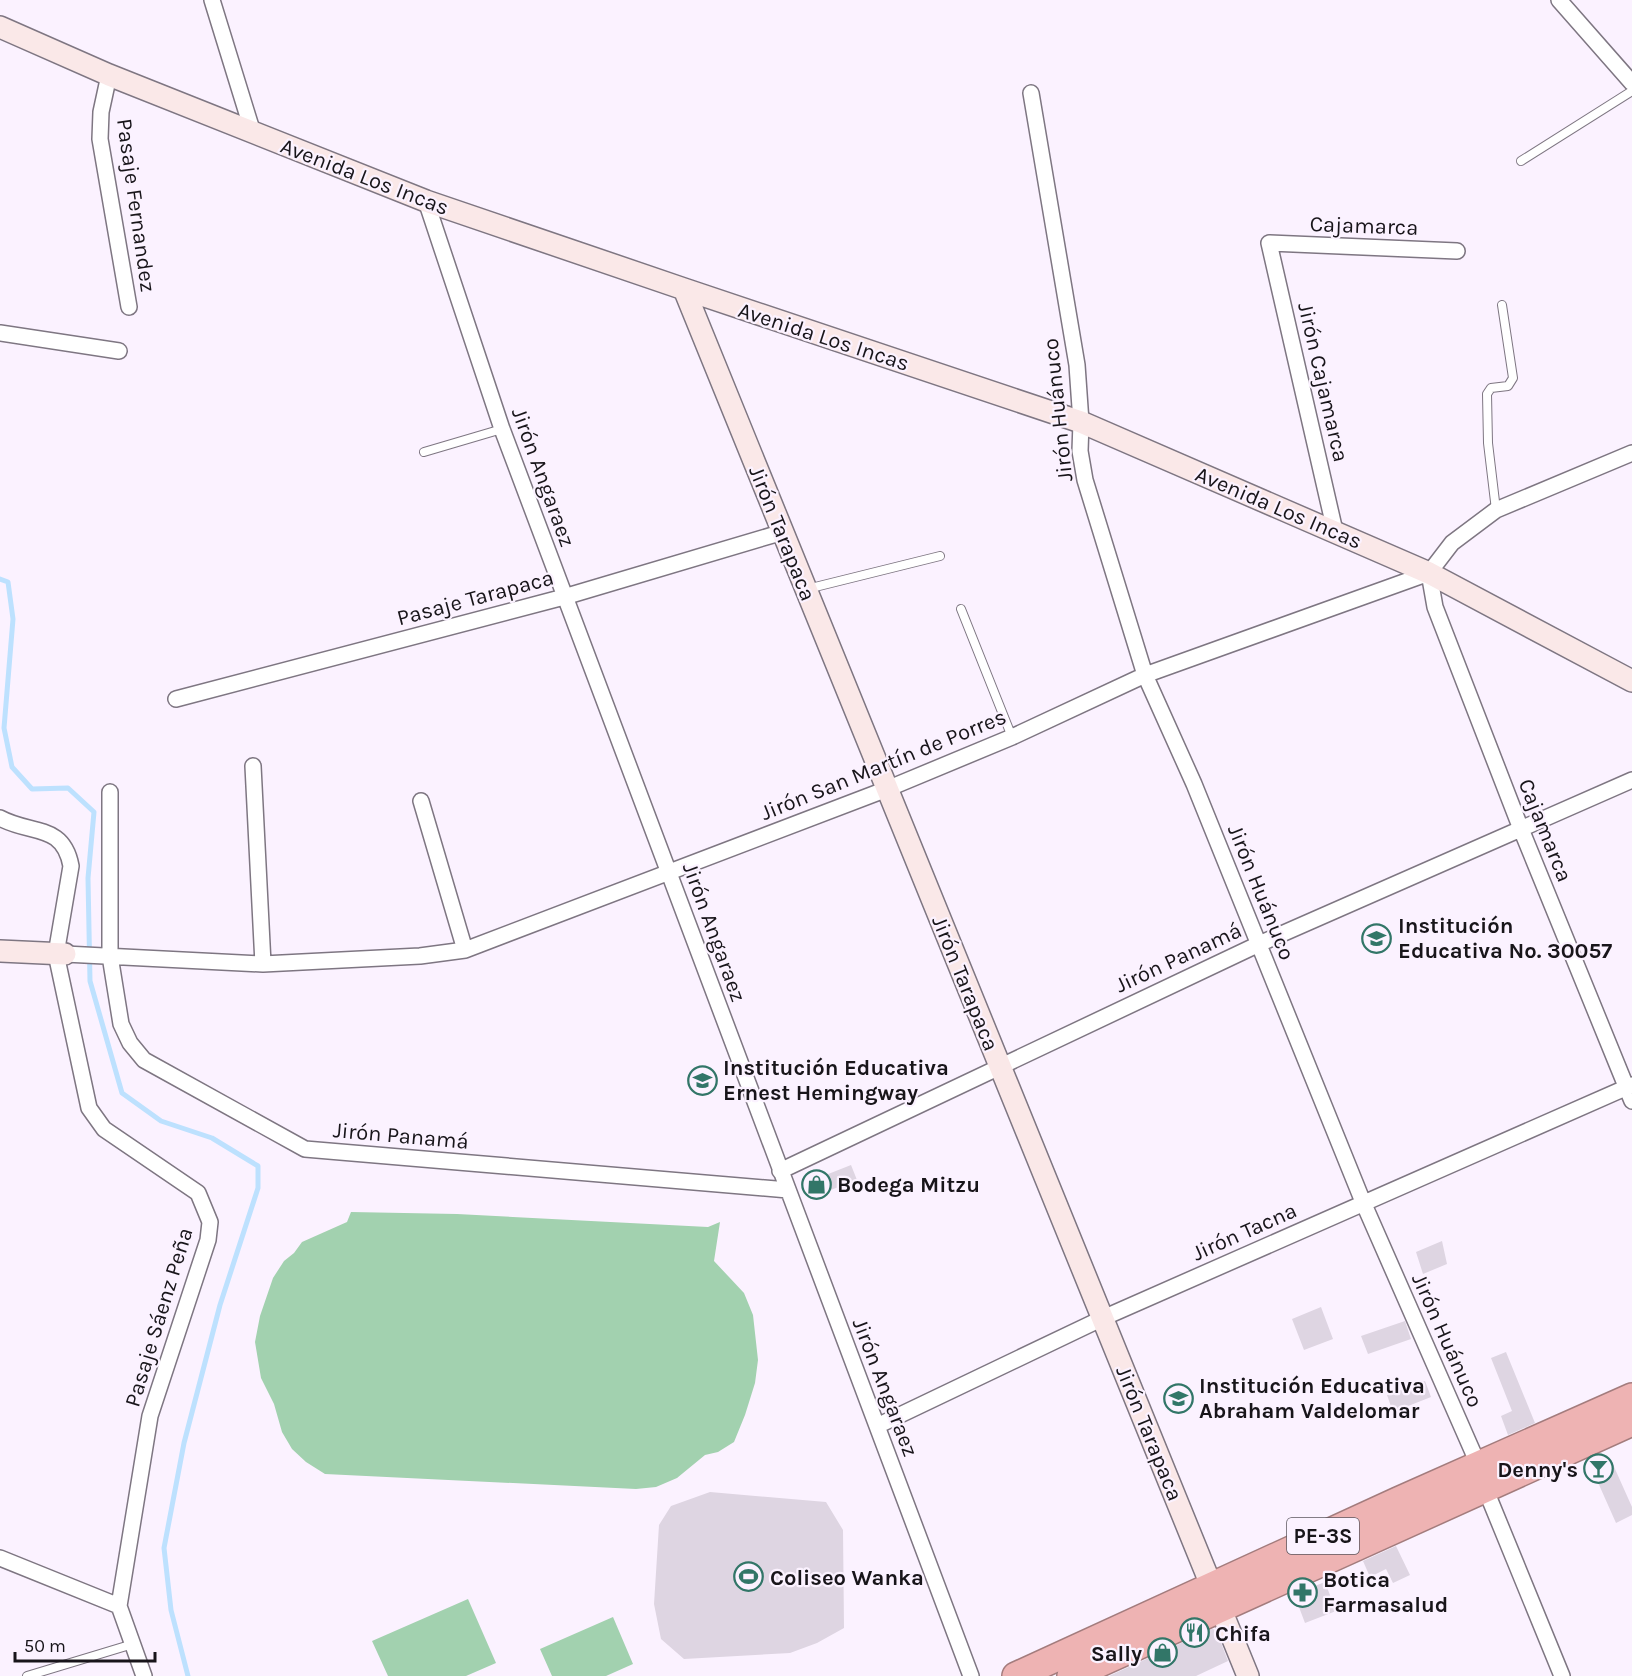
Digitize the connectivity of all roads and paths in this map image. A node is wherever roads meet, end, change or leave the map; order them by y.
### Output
1 (212, 0) edge
2 (1559, 0) edge
3 (1, 32) edge
4 (109, 75) junction
5 (1632, 83) edge
6 (1632, 91) edge
7 (1031, 93) dead end
8 (253, 133) junction
9 (1521, 161) dead end
10 (426, 201) junction
11 (1269, 243) joint
12 (1457, 251) dead end
13 (684, 290) junction
14 (1502, 305) dead end
15 (129, 307) dead end
16 (0, 333) edge
17 (119, 351) dead end
18 (1081, 422) junction
19 (502, 429) junction
20 (424, 452) dead end
21 (1630, 456) edge
22 (1496, 510) junction
23 (1335, 531) junction
24 (783, 532) junction
25 (940, 556) dead end
26 (1429, 573) junction
27 (806, 589) junction
28 (564, 597) junction
29 (961, 609) dead end
30 (1145, 675) junction
31 (1632, 681) edge
32 (176, 699) dead end
33 (1012, 737) junction
34 (253, 766) dead end
35 (1632, 780) edge
36 (887, 789) junction
37 (110, 792) dead end
38 (421, 801) dead end
39 (0, 818) edge
40 (1521, 829) junction
41 (669, 871) junction
42 (1259, 944) junction
43 (3, 948) edge
44 (465, 950) junction
45 (60, 954) junction
46 (107, 956) junction
47 (263, 964) junction
48 (1000, 1066) junction
49 (1630, 1091) edge
50 (780, 1171) junction
51 (788, 1190) junction
52 (1363, 1202) junction
53 (1103, 1318) junction
54 (1632, 1397) edge
55 (1632, 1422) edge
56 (877, 1426) junction
57 (1482, 1477) junction
58 (0, 1558) edge
59 (1216, 1597) junction
60 (119, 1606) junction
61 (134, 1644) junction
62 (27, 1676) edge
63 (144, 1676) edge
64 (971, 1676) edge
65 (1016, 1676) edge
66 (1071, 1676) edge
67 (1248, 1676) edge
68 (1562, 1676) edge

1 - 8 street
2 - 5 street
3 - 4 street, Avenida Los Incas
4 - 8 street, Avenida Los Incas
4 - 15 street, Pasaje Fernandez
6 - 9 lane
7 - 18 street, Jirón Huánuco
8 - 10 street, Avenida Los Incas
10 - 13 street, Avenida Los Incas
10 - 19 street, Jirón Angaraez
11 - 12 street, Cajamarca
11 - 23 street, Jirón Cajamarca
13 - 18 street, Avenida Los Incas
13 - 24 street, Jirón Tarapaca
14 - 22 lane
16 - 17 street
18 - 23 street, Avenida Los Incas
18 - 30 street, Jirón Huánuco
19 - 20 lane
19 - 28 street, Jirón Angaraez
21 - 22 street
22 - 26 street
23 - 26 street, Avenida Los Incas
24 - 27 street, Jirón Tarapaca
24 - 28 street, Pasaje Tarapaca
25 - 27 lane
26 - 30 street, Jirón San Martín de Porres
26 - 31 street, Avenida Los Incas
26 - 40 street, Cajamarca
27 - 36 street, Jirón Tarapaca
28 - 32 street, Pasaje Tarapaca
28 - 41 street, Jirón Angaraez
29 - 33 lane
30 - 33 street, Jirón San Martín de Porres
30 - 42 street, Jirón Huánuco
33 - 36 street, Jirón San Martín de Porres
34 - 47 street
35 - 40 street, Jirón Panamá
36 - 41 street, Jirón San Martín de Porres
36 - 48 street, Jirón Tarapaca
37 - 46 street, Jirón Panamá
38 - 44 street
39 - 45 street
40 - 42 street, Jirón Panamá
40 - 49 street, Cajamarca
41 - 44 street, Jirón San Martín de Porres
41 - 50 street, Jirón Angaraez
42 - 48 street, Jirón Panamá
42 - 52 street, Jirón Huánuco
43 - 45 street
44 - 47 street, Jirón San Martín de Porres
45 - 46 street, Jirón San Martín de Porres
45 - 60 street, Pasaje Sáenz Peña
46 - 47 street, Jirón San Martín de Porres
46 - 51 street, Jirón Panamá
48 - 50 street, Jirón Panamá
48 - 53 street, Jirón Tarapaca
49 - 52 street, Jirón Tacna
50 - 51 street, Jirón Angaraez
51 - 56 street, Jirón Angaraez
52 - 53 street, Jirón Tacna
52 - 57 street, Jirón Huánuco
53 - 56 street, Jirón Tacna
53 - 59 street, Jirón Tarapaca
54 - 57 highway, PE-3S
55 - 57 highway, PE-3S
56 - 64 street, Jirón Angaraez
57 - 59 highway, PE-3S
57 - 68 street, Jirón Huánuco
58 - 60 street
59 - 65 highway, PE-3S
59 - 66 highway, PE-3S
59 - 67 street, Jirón Tarapaca
60 - 61 street
61 - 62 lane
61 - 63 street

